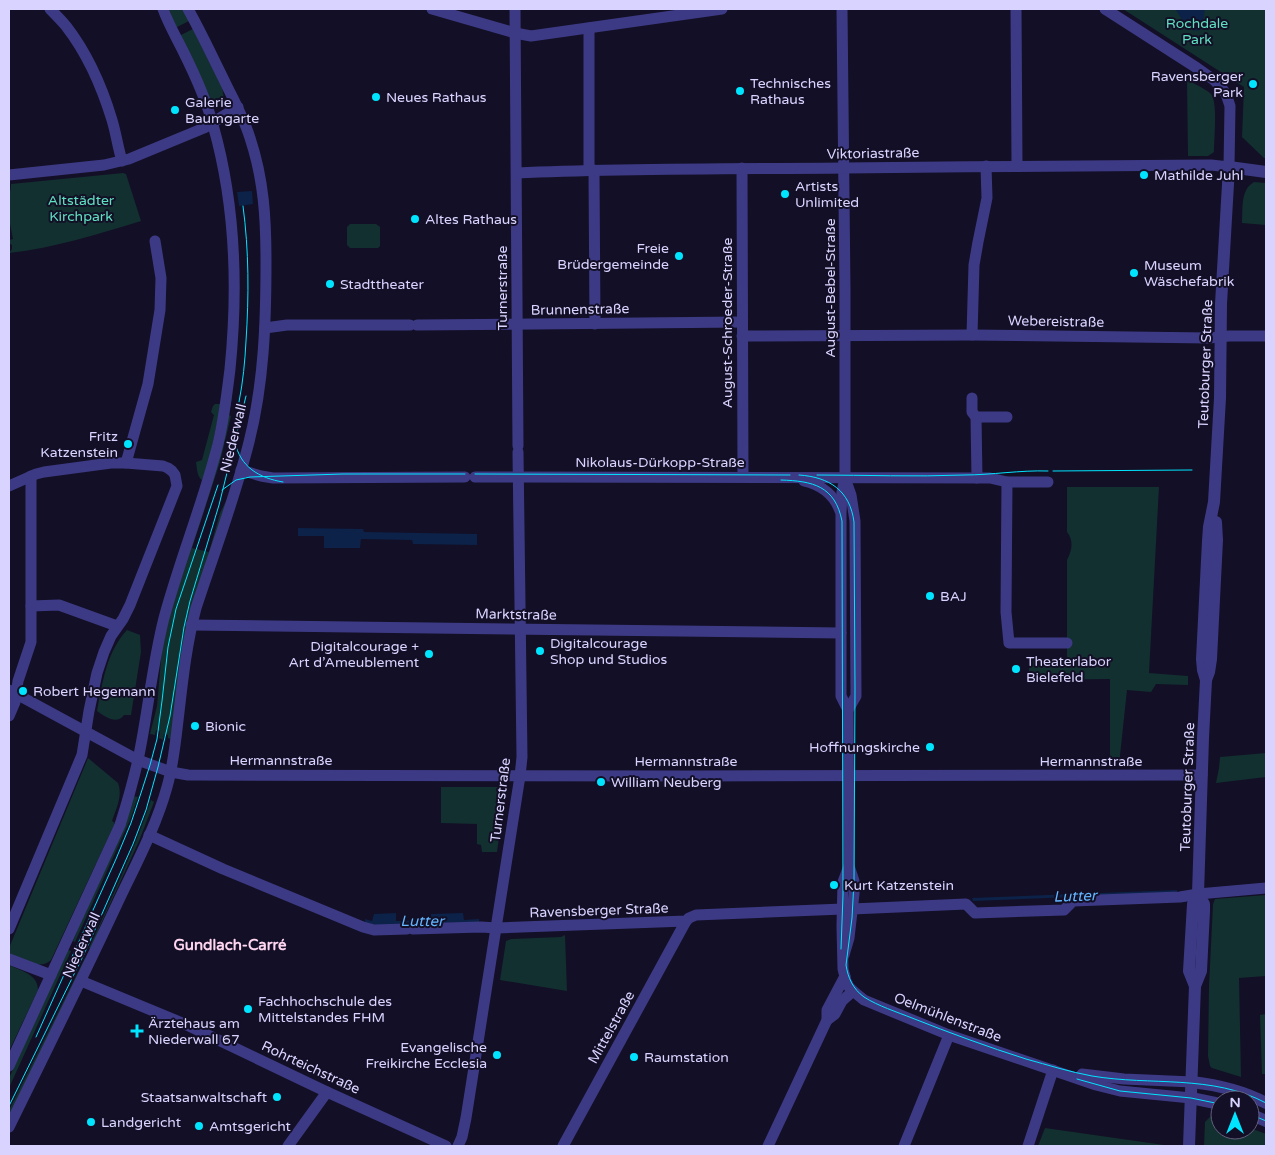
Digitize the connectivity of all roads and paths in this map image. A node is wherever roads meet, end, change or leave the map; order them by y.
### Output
1 (50, 9) edge
2 (163, 9) edge
3 (188, 9) edge
4 (434, 9) edge
5 (515, 9) edge
6 (722, 9) edge
7 (842, 9) edge
8 (1016, 9) edge
9 (1105, 9) edge
10 (589, 28) junction
11 (515, 33) junction
12 (238, 108) junction
13 (213, 124) junction
14 (122, 161) junction
15 (986, 166) junction
16 (1017, 166) junction
17 (1229, 167) junction
18 (742, 168) junction
19 (844, 168) junction
20 (592, 170) junction
21 (1266, 172) edge
22 (517, 173) junction
23 (9, 175) edge
24 (155, 241) dead end
25 (742, 322) junction
26 (518, 324) junction
27 (595, 324) junction
28 (265, 328) junction
29 (846, 335) junction
30 (972, 335) junction
31 (742, 336) junction
32 (1266, 336) edge
33 (1220, 337) junction
34 (972, 398) dead end
35 (976, 417) junction
36 (1007, 417) dead end
37 (126, 463) junction
38 (241, 470) junction
39 (31, 476) junction
40 (519, 477) junction
41 (743, 477) junction
42 (788, 477) junction
43 (845, 477) junction
44 (977, 478) junction
45 (1007, 482) junction
46 (1048, 482) dead end
47 (9, 486) edge
48 (841, 514) junction
49 (31, 606) junction
50 (191, 625) junction
51 (117, 626) junction
52 (520, 629) junction
53 (840, 633) junction
54 (1067, 643) dead end
55 (12, 692) edge
56 (848, 710) junction
57 (9, 716) edge
58 (86, 732) junction
59 (138, 760) junction
60 (170, 772) junction
61 (520, 776) junction
62 (848, 776) junction
63 (1202, 776) junction
64 (149, 836) junction
65 (1266, 888) edge
66 (1198, 894) junction
67 (848, 909) junction
68 (686, 921) junction
69 (497, 928) junction
70 (9, 929) edge
71 (9, 959) edge
72 (52, 975) junction
73 (845, 976) junction
74 (81, 981) junction
75 (853, 991) junction
76 (827, 1020) junction
77 (948, 1035) junction
78 (9, 1066) edge
79 (1053, 1070) junction
80 (1192, 1082) junction
81 (327, 1092) junction
82 (1191, 1098) junction
83 (1210, 1102) edge
84 (1266, 1103) edge
85 (9, 1127) edge
86 (288, 1146) edge
87 (446, 1146) edge
88 (458, 1146) edge
89 (563, 1146) edge
90 (768, 1146) edge
91 (904, 1146) edge
92 (1028, 1146) edge
93 (1189, 1146) edge

1 - 14 street
2 - 13 street, Niederwall
3 - 12 street, Niederwall
4 - 11 street
5 - 11 street, Turnerstraße
6 - 10 street
7 - 19 street, August-Bebel-Straße
8 - 16 street
9 - 17 street
10 - 11 street
10 - 20 street
11 - 22 street, Turnerstraße
12 - 13 street
12 - 28 street, Niederwall
13 - 14 street
13 - 59 street, Niederwall
14 - 23 street
15 - 16 street, Viktoriastraße
15 - 19 street, Viktoriastraße
15 - 30 street
16 - 17 street, Viktoriastraße
17 - 21 street
17 - 33 street, Teutoburger Straße
18 - 19 street, Viktoriastraße
18 - 20 street, Viktoriastraße
18 - 25 street, August-Schroeder-Straße
19 - 29 street, August-Bebel-Straße
20 - 22 street, Viktoriastraße
20 - 27 street
22 - 26 street, Turnerstraße
24 - 37 street
25 - 27 street, Brunnenstraße
25 - 31 street, August-Schroeder-Straße
26 - 27 street, Brunnenstraße
26 - 28 street, Brunnenstraße
26 - 40 street, Turnerstraße
28 - 38 street, Niederwall
29 - 30 street, Webereistraße
29 - 31 street
29 - 43 street, August-Bebel-Straße
30 - 33 street, Webereistraße
31 - 41 street, August-Schroeder-Straße
32 - 33 street, Webereistraße
33 - 63 street, Teutoburger Straße
34 - 35 street
35 - 36 street
35 - 44 street
37 - 39 street
37 - 51 street
38 - 40 street, Nikolaus-Dürkopp-Straße
38 - 50 street, Niederwall
39 - 47 street
39 - 49 street
40 - 41 street, Nikolaus-Dürkopp-Straße
40 - 52 street, Turnerstraße
41 - 42 street, Nikolaus-Dürkopp-Straße
42 - 43 street, Nikolaus-Dürkopp-Straße
42 - 48 street
43 - 44 street, Nikolaus-Dürkopp-Straße
43 - 48 street, August-Bebel-Straße
43 - 56 street, August-Bebel-Straße
44 - 45 street, Nikolaus-Dürkopp-Straße
45 - 46 street, Nikolaus-Dürkopp-Straße
45 - 54 street
48 - 53 street, August-Bebel-Straße
49 - 51 street
49 - 55 street
50 - 52 street, Marktstraße
50 - 60 street, Niederwall
51 - 58 street
52 - 53 street, Marktstraße
52 - 61 street, Turnerstraße
53 - 56 street, August-Bebel-Straße
55 - 57 street
55 - 58 street
56 - 62 street, August-Bebel-Straße
58 - 59 street
58 - 70 street
59 - 60 street
59 - 72 street, Niederwall
60 - 61 street, Hermannstraße
60 - 64 street, Niederwall
61 - 62 street, Hermannstraße
61 - 69 street, Turnerstraße
62 - 63 street, Hermannstraße
62 - 67 street, August-Bebel-Straße
63 - 66 street, Teutoburger Straße
64 - 69 street, Ravensberger Straße
64 - 74 street, Niederwall
65 - 66 street, Ravensberger Straße
66 - 67 street, Ravensberger Straße
66 - 80 street, Teutoburger Straße
67 - 68 street, Ravensberger Straße
67 - 73 street, August-Bebel-Straße
68 - 69 street, Ravensberger Straße
68 - 89 street, Mittelstraße
69 - 88 street, Turnerstraße
71 - 72 street
72 - 78 street, Niederwall
73 - 75 street, Oelmühlenstraße
73 - 76 street
74 - 81 street, Rohrteichstraße
74 - 85 street, Niederwall
75 - 76 street
75 - 77 street, Oelmühlenstraße
76 - 90 street
77 - 79 street, Oelmühlenstraße
77 - 91 street
79 - 80 street, Oelmühlenstraße
79 - 82 street, Oelmühlenstraße
79 - 92 street
80 - 82 street, Teutoburger Straße
80 - 84 street, Oelmühlenstraße
81 - 86 street
81 - 87 street, Rohrteichstraße
82 - 83 street, Oelmühlenstraße
82 - 93 street, Teutoburger Straße

